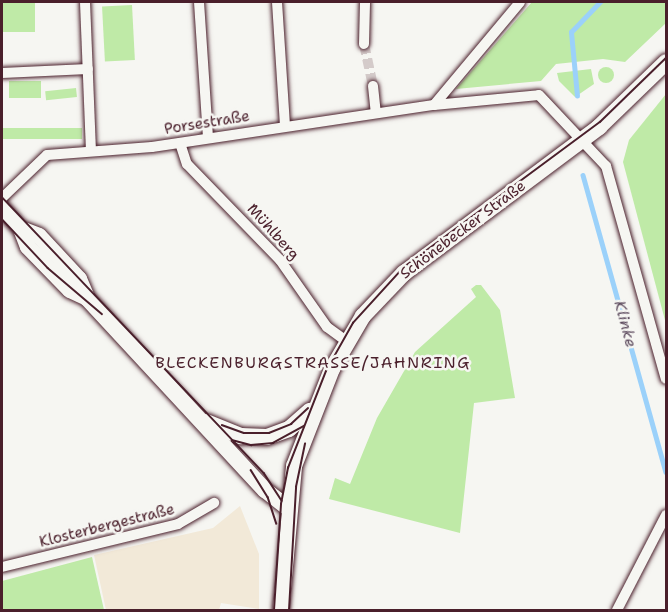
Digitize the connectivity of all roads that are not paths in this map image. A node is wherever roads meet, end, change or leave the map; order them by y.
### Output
1 (86, 2) edge
2 (199, 2) edge
3 (277, 2) edge
4 (365, 2) edge
5 (520, 2) edge
6 (364, 44) tunnel mouth
7 (666, 63) edge
8 (88, 69) junction
9 (2, 72) edge
10 (373, 86) tunnel mouth
11 (434, 105) junction
12 (376, 113) junction
13 (285, 125) junction
14 (208, 137) junction
15 (584, 140) junction
16 (180, 143) junction
17 (91, 152) junction
18 (2, 198) edge
19 (2, 208) edge
20 (346, 341) junction
21 (666, 379) edge
22 (317, 404) junction
23 (202, 421) junction
24 (214, 503) dead end
25 (288, 508) junction
26 (666, 515) edge
27 (2, 567) edge
28 (281, 610) edge
29 (617, 610) edge

1 - 8 street
2 - 14 street
3 - 13 street
4 - 6 street
5 - 11 street
7 - 15 main road, Schönebecker Straße
8 - 9 street
8 - 17 street
10 - 12 street
11 - 12 street, Porsestraße
11 - 15 street, Porsestraße
12 - 13 street, Porsestraße
13 - 14 street, Porsestraße
14 - 16 street, Porsestraße
15 - 20 main road, Schönebecker Straße
15 - 21 street
16 - 17 street, Porsestraße
16 - 20 street, Mühlberg
17 - 18 street, Porsestraße
19 - 23 main road
20 - 22 main road, Schönebecker Straße
22 - 23 main road
22 - 25 main road, Schönebecker Straße
23 - 25 main road
24 - 27 street, Klosterbergestraße
25 - 28 main road, Schönebecker Straße
26 - 29 street

